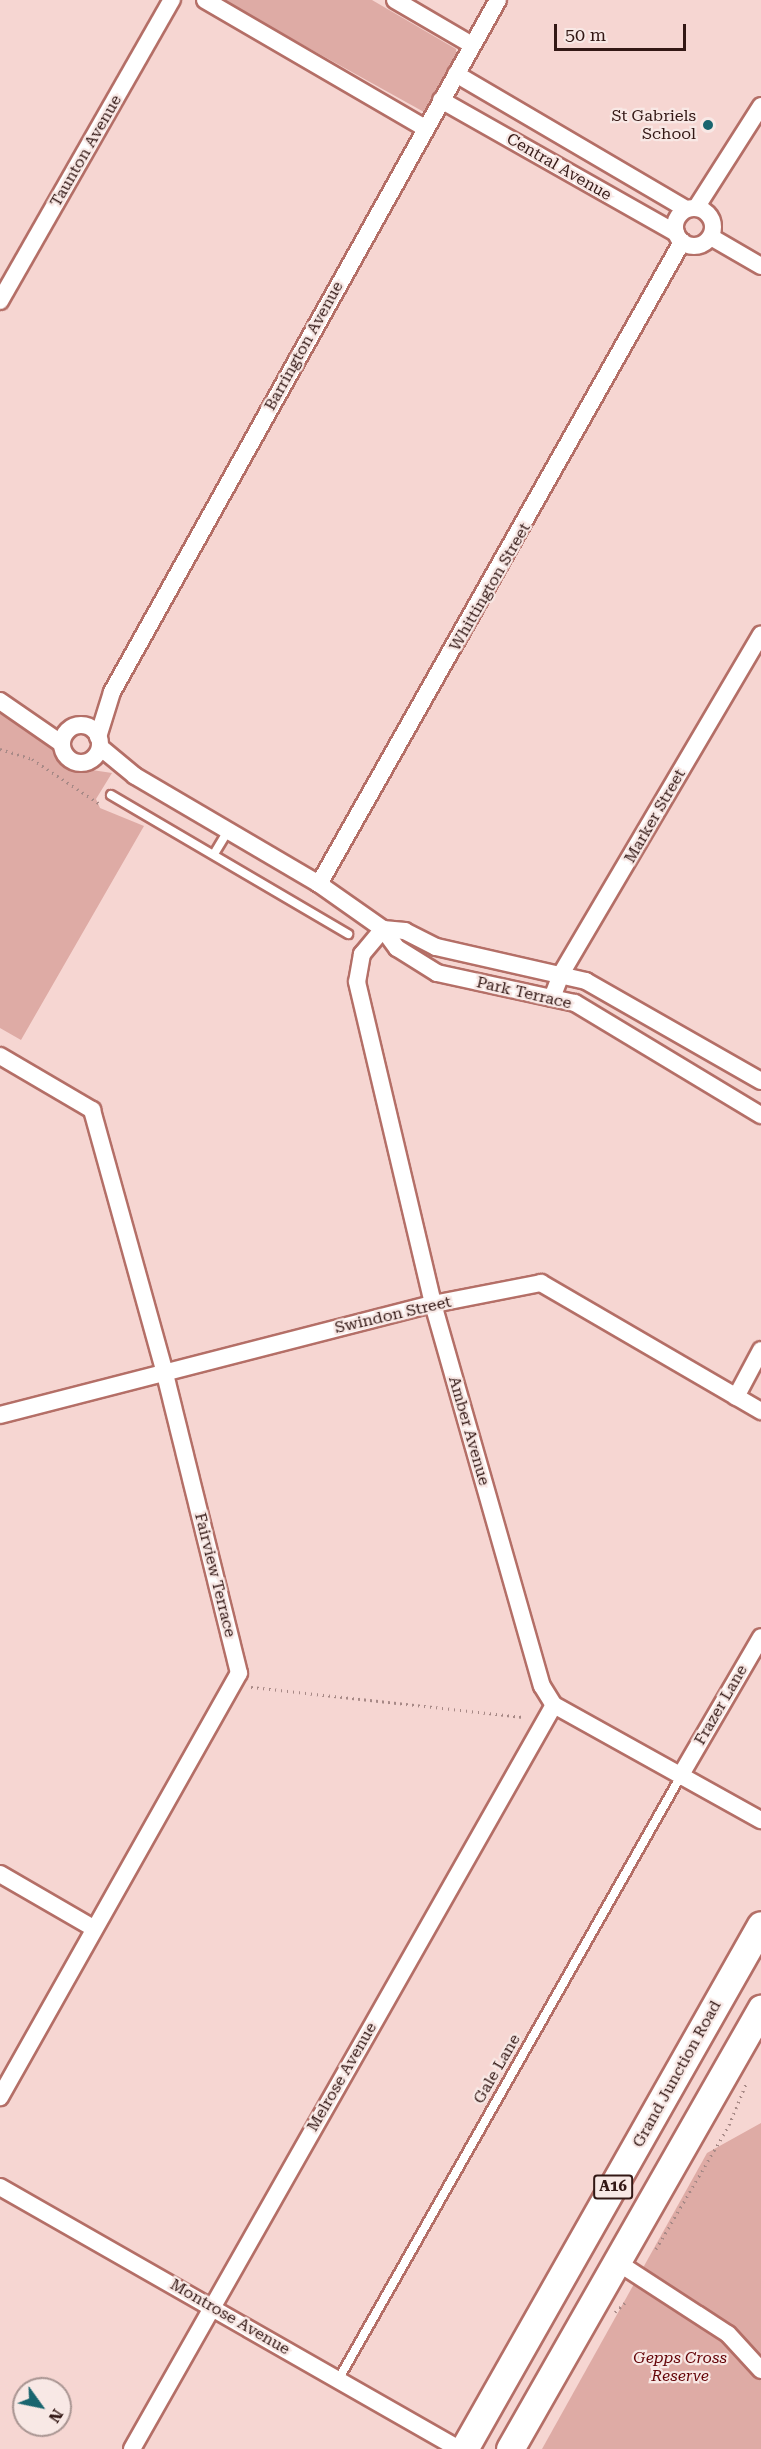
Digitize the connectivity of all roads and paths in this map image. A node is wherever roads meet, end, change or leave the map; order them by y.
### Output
1 (172, 0) edge
2 (205, 0) edge
3 (395, 0) edge
4 (498, 0) edge
5 (472, 45) junction
6 (456, 74) junction
7 (441, 100) junction
8 (761, 106) edge
9 (425, 128) junction
10 (726, 168) junction
11 (691, 208) junction
12 (712, 219) junction
13 (679, 238) junction
14 (705, 241) junction
15 (761, 266) edge
16 (660, 289) junction
17 (0, 301) edge
18 (761, 635) edge
19 (112, 692) junction
20 (0, 701) edge
21 (70, 733) junction
22 (96, 748) junction
23 (0, 749) edge
24 (111, 795) joint
25 (228, 831) junction
26 (214, 854) junction
27 (319, 884) junction
28 (383, 928) junction
29 (348, 934) dead end
30 (561, 974) junction
31 (552, 998) junction
32 (0, 1056) edge
33 (761, 1081) edge
34 (761, 1114) edge
35 (433, 1304) junction
36 (761, 1350) edge
37 (164, 1370) junction
38 (736, 1397) junction
39 (761, 1411) edge
40 (0, 1415) edge
41 (761, 1637) edge
42 (236, 1686) junction
43 (554, 1705) junction
44 (521, 1717) dead end
45 (682, 1773) junction
46 (761, 1820) edge
47 (0, 1874) edge
48 (761, 1925) edge
49 (93, 1928) junction
50 (761, 2009) edge
51 (749, 2076) dead end
52 (0, 2097) edge
53 (0, 2187) edge
54 (656, 2249) dead end
55 (617, 2262) junction
56 (212, 2306) junction
57 (761, 2370) edge
58 (338, 2380) junction
59 (503, 2380) junction
60 (132, 2449) edge
61 (459, 2449) edge
62 (464, 2449) edge
63 (510, 2449) edge

1 - 17 street, Taunton Avenue
2 - 9 street
3 - 5 street
4 - 5 street, Barrington Avenue
5 - 6 street, Barrington Avenue
6 - 7 street, Barrington Avenue
6 - 11 street, Central Avenue
7 - 9 street, Barrington Avenue
7 - 13 street, Central Avenue
8 - 10 street
9 - 19 street, Barrington Avenue
10 - 11 street
10 - 12 street
11 - 12 street, Central Avenue
11 - 13 street, Whittington Street
12 - 14 street
13 - 14 street, Central Avenue
13 - 16 street, Whittington Street
14 - 15 street
14 - 16 street, Whittington Street
16 - 27 street, Whittington Street
18 - 30 street, Marker Street
19 - 21 street, Barrington Avenue
19 - 22 street, Barrington Avenue
20 - 21 street
21 - 22 street, Park Terrace
21 - 22 street
22 - 25 street, Park Terrace
23 - 24 path
24 - 26 lane
25 - 26 lane
25 - 27 street, Park Terrace
26 - 29 lane
27 - 28 street, Park Terrace
28 - 30 street, Park Terrace
28 - 31 street, Park Terrace
28 - 35 street, Amber Avenue
30 - 31 street, Marker Street
30 - 33 street, Park Terrace
31 - 34 street, Park Terrace
32 - 37 street, Fairview Terrace
35 - 37 street, Swindon Street
35 - 38 street, Swindon Street
35 - 43 street, Amber Avenue
36 - 38 street
37 - 40 street, Swindon Street
37 - 42 street, Fairview Terrace
38 - 39 street, Swindon Street
41 - 45 street, Frazer Lane
42 - 44 path
42 - 49 street
43 - 45 street
43 - 56 street, Melrose Avenue
45 - 46 street
45 - 58 lane, Gale Lane
47 - 49 street
48 - 59 highway, Grand Junction Road / A16
49 - 52 street
50 - 55 highway, A16
51 - 54 path
53 - 56 street, Montrose Avenue
55 - 57 street
55 - 59 highway, Grand Junction Road
55 - 63 highway, A16
56 - 58 street, Montrose Avenue
56 - 60 street, Melrose Avenue
58 - 61 street, Montrose Avenue
59 - 62 highway, Grand Junction Road / A16

